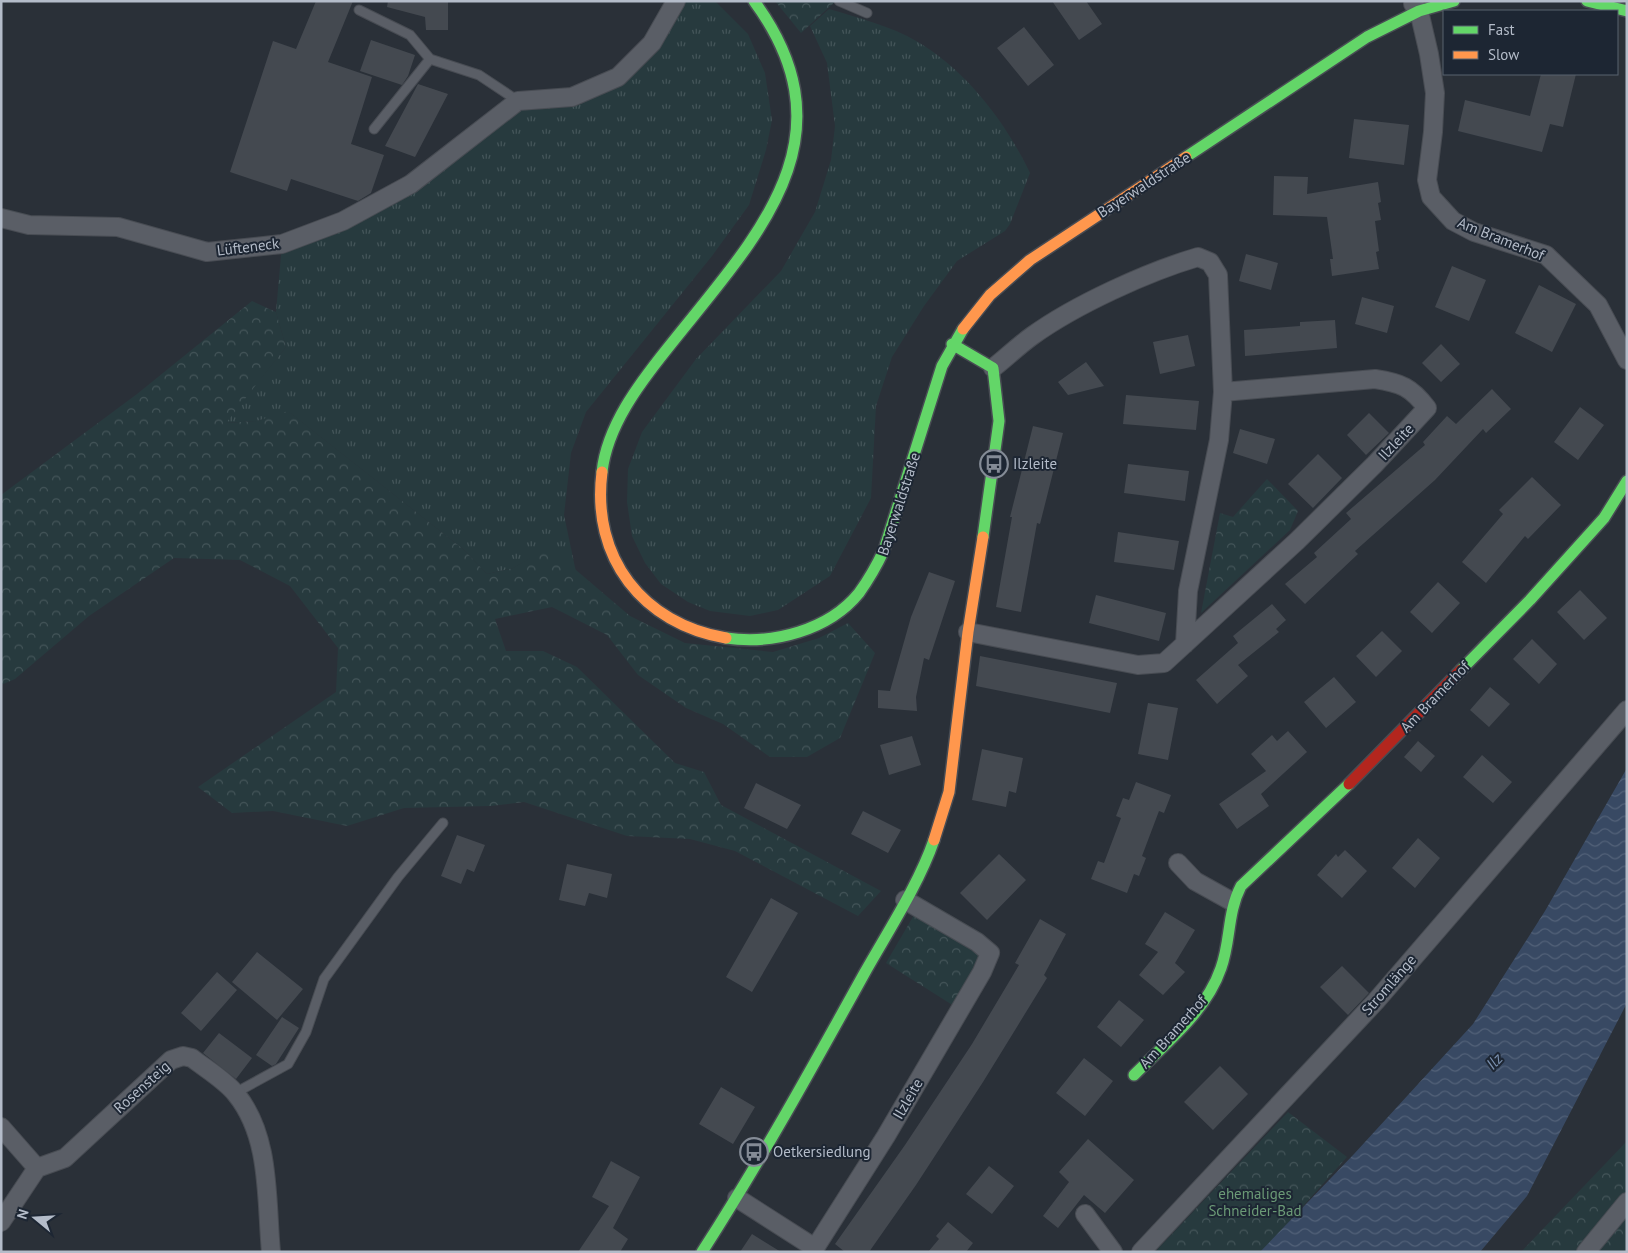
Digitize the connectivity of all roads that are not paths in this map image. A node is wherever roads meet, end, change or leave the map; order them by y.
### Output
1 (676, 1) edge
2 (754, 1) edge
3 (839, 1) edge
4 (1454, 1) edge
5 (1587, 1) edge
6 (1415, 6) edge
7 (359, 10) dead end
8 (1627, 11) edge
9 (867, 13) dead end
10 (430, 59) junction
11 (518, 101) junction
12 (374, 129) dead end
13 (1, 218) edge
14 (952, 344) junction
15 (1627, 360) edge
16 (993, 368) junction
17 (1223, 392) junction
18 (1627, 481) edge
19 (968, 632) junction
20 (1185, 644) junction
21 (1627, 710) edge
22 (443, 823) dead end
23 (1178, 863) dead end
24 (905, 900) junction
25 (1231, 901) junction
26 (1134, 1075) dead end
27 (235, 1093) junction
28 (1, 1127) edge
29 (38, 1168) junction
30 (737, 1198) junction
31 (1627, 1202) edge
32 (1085, 1214) dead end
33 (1, 1222) edge
34 (272, 1252) edge
35 (702, 1252) edge
36 (1113, 1252) edge
37 (1141, 1252) edge
38 (1586, 1252) edge

1 - 11 street
2 - 14 main road, Bayerwaldstraße
3 - 9 lane
4 - 6 main road, Bayerwaldstraße
5 - 8 main road
6 - 14 main road, Bayerwaldstraße
6 - 15 street, Am Bramerhof
7 - 10 lane
10 - 11 lane
10 - 12 lane
11 - 13 street, Lüfteneck
14 - 16 main road
16 - 17 street
16 - 19 main road
17 - 20 street
17 - 20 street, Ilzleite
18 - 25 main road, Am Bramerhof
19 - 20 street, Ilzleite
19 - 24 main road
21 - 37 street, Stromlänge
22 - 27 lane
23 - 25 street
24 - 30 main road
24 - 30 street, Ilzleite
25 - 26 main road, Am Bramerhof
27 - 29 street, Rosensteig
27 - 34 street, Rosensteig
28 - 29 street
29 - 33 street
30 - 35 main road
31 - 38 street
32 - 36 street

